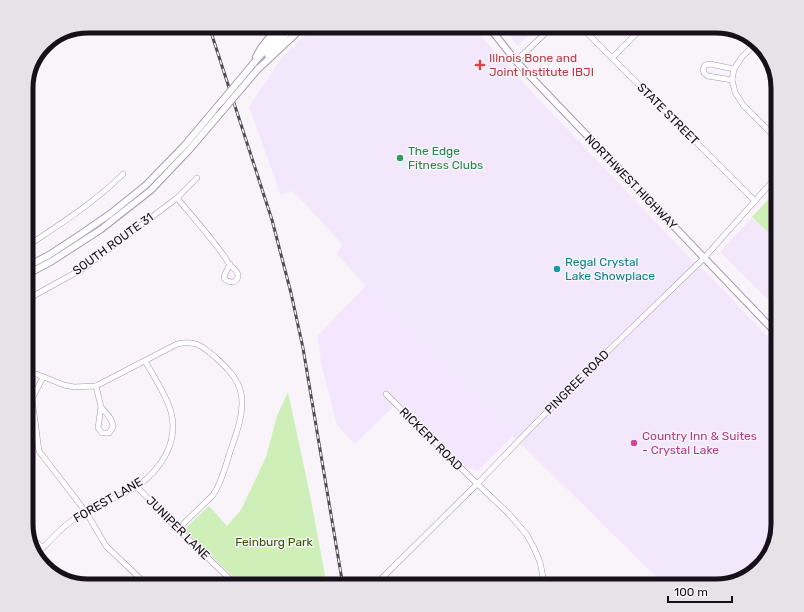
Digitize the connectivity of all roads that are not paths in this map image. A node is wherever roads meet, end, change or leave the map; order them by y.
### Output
1 (273, 33) edge
2 (280, 33) edge
3 (287, 33) edge
4 (297, 33) edge
5 (494, 33) edge
6 (546, 33) edge
7 (587, 33) edge
8 (637, 33) edge
9 (752, 47) edge
10 (612, 58) junction
11 (516, 61) junction
12 (253, 64) junction
13 (258, 69) junction
14 (734, 69) junction
15 (732, 80) junction
16 (771, 133) edge
17 (123, 174) dead end
18 (197, 178) dead end
19 (771, 183) edge
20 (177, 198) junction
21 (755, 201) junction
22 (33, 242) edge
23 (704, 258) junction
24 (33, 264) edge
25 (230, 264) dead end
26 (33, 271) edge
27 (33, 296) edge
28 (771, 328) edge
29 (145, 361) junction
30 (33, 373) edge
31 (43, 377) junction
32 (96, 386) junction
33 (386, 394) dead end
34 (33, 397) edge
35 (33, 406) edge
36 (101, 408) junction
37 (477, 484) junction
38 (136, 486) junction
39 (86, 512) junction
40 (178, 529) junction
41 (36, 542) edge
42 (141, 579) edge
43 (230, 579) edge
44 (381, 579) edge
45 (543, 579) edge

1 - 12 main road
2 - 12 main road
3 - 13 main road
4 - 13 main road
5 - 11 main road, NORTHWEST HIGHWAY
6 - 11 street
7 - 10 street, STATE STREET
8 - 10 street
9 - 14 street
10 - 21 street, STATE STREET
11 - 23 main road, NORTHWEST HIGHWAY
12 - 24 main road, bridge
13 - 26 main road, bridge
14 - 15 street
14 - 15 street
15 - 16 street
17 - 22 street
18 - 20 street, SOUTH ROUTE 31
19 - 21 street, PINGREE ROAD
20 - 25 street
20 - 27 street, SOUTH ROUTE 31
21 - 23 street, PINGREE ROAD
23 - 28 main road, NORTHWEST HIGHWAY
23 - 37 street, PINGREE ROAD
29 - 32 street
29 - 38 street, FOREST LANE
29 - 40 street
30 - 31 street
31 - 32 street
31 - 34 street
32 - 36 street
33 - 37 street, RICKERT ROAD
35 - 39 street
36 - 36 street
37 - 44 street, PINGREE ROAD
37 - 45 street, RICKERT ROAD
38 - 39 street, FOREST LANE
38 - 40 street, JUNIPER LANE
39 - 41 street, FOREST LANE
39 - 42 street
40 - 43 street, JUNIPER LANE

